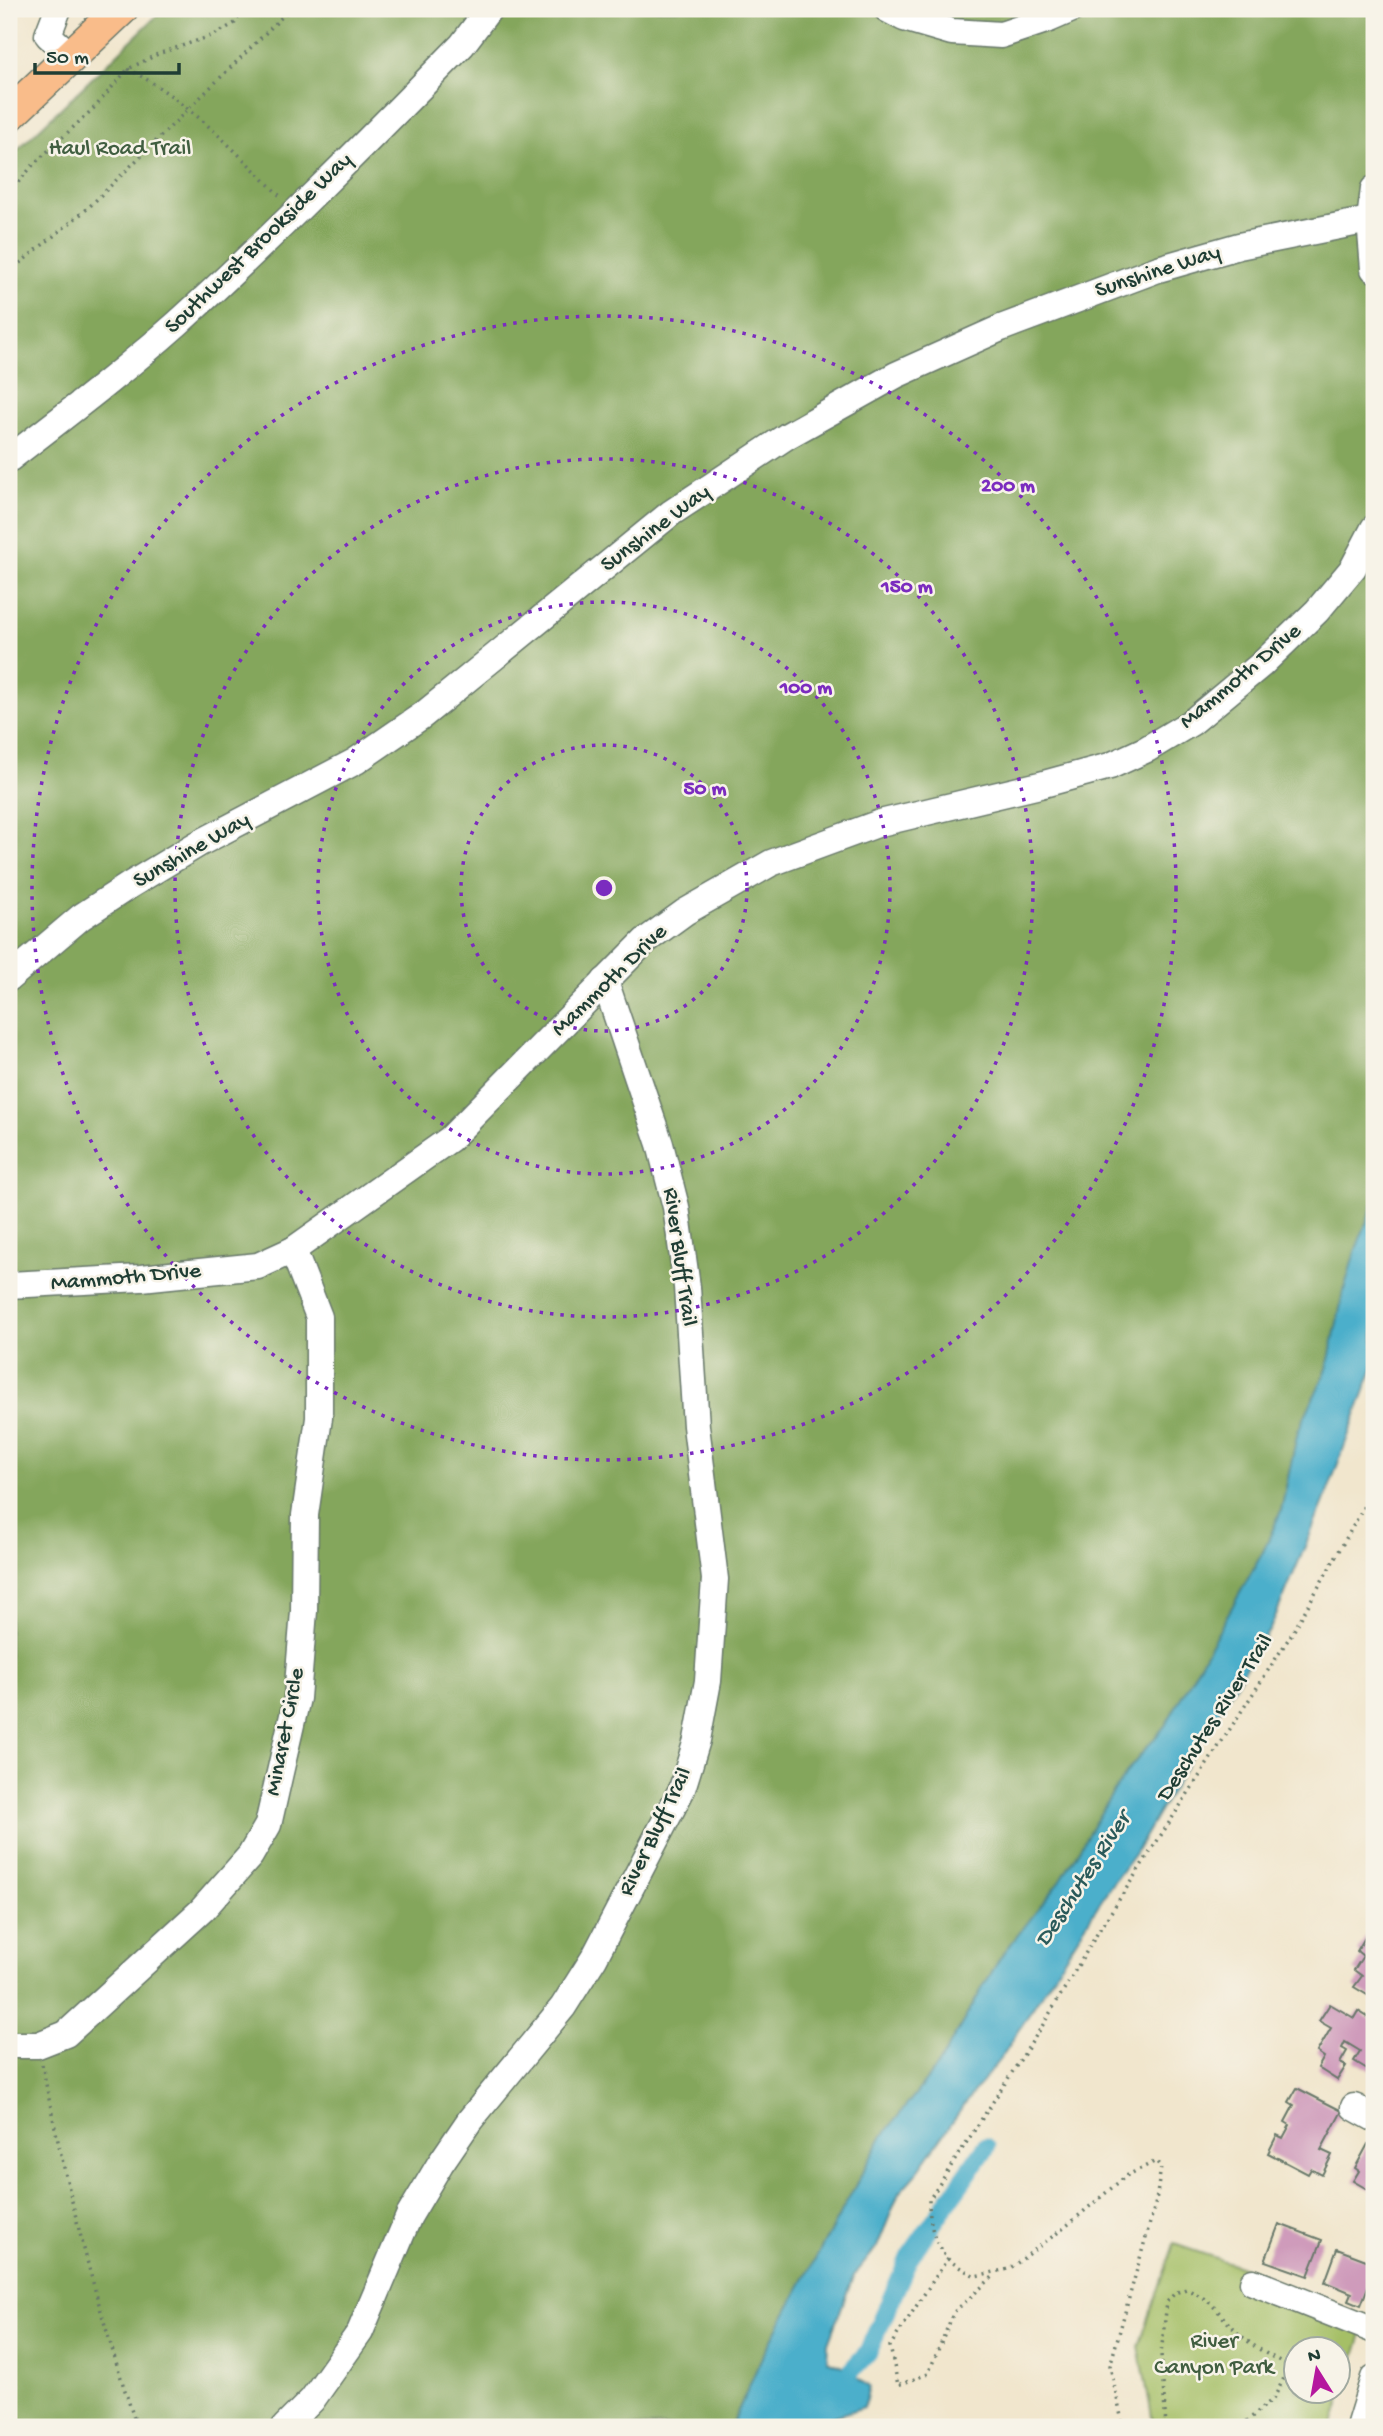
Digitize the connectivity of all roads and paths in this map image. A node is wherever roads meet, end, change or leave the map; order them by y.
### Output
1 (58, 9) edge
2 (121, 9) edge
3 (242, 9) edge
4 (290, 9) edge
5 (489, 9) edge
6 (887, 9) edge
7 (1072, 9) edge
8 (71, 56) junction
9 (128, 69) junction
10 (188, 110) junction
11 (9, 115) edge
12 (1374, 189) edge
13 (9, 193) edge
14 (296, 211) junction
15 (1372, 220) edge
16 (1374, 269) edge
17 (9, 272) edge
18 (9, 459) edge
19 (1374, 528) edge
20 (9, 978) edge
21 (605, 981) junction
22 (293, 1250) junction
23 (10, 1288) edge
24 (1374, 1482) edge
25 (9, 2045) edge
26 (38, 2045) junction
27 (948, 2258) junction
28 (998, 2273) junction
29 (1252, 2282) dead end
30 (1374, 2330) edge
31 (1374, 2378) edge
32 (137, 2427) edge
33 (285, 2427) edge
34 (1126, 2427) edge
35 (1166, 2427) edge
36 (1240, 2427) edge
37 (1359, 2427) edge

1 - 8 street
2 - 8 main road
3 - 9 path
4 - 10 path
5 - 14 street, Southwest Brookside Way
6 - 7 street
8 - 11 main road
9 - 10 path
9 - 13 path
10 - 14 path
10 - 17 path
12 - 15 street
14 - 18 street, Southwest Brookside Way
15 - 16 street
15 - 20 street, Sunshine Way
19 - 21 street, Mammoth Drive
21 - 22 street, Mammoth Drive
21 - 33 street, River Bluff Trail
22 - 23 street, Mammoth Drive
22 - 26 street, Minaret Circle
24 - 27 path, Deschutes River Trail
25 - 26 street, Minaret Circle
26 - 32 path
27 - 28 path
27 - 28 path
28 - 34 path
29 - 30 street
31 - 37 street
35 - 36 path

